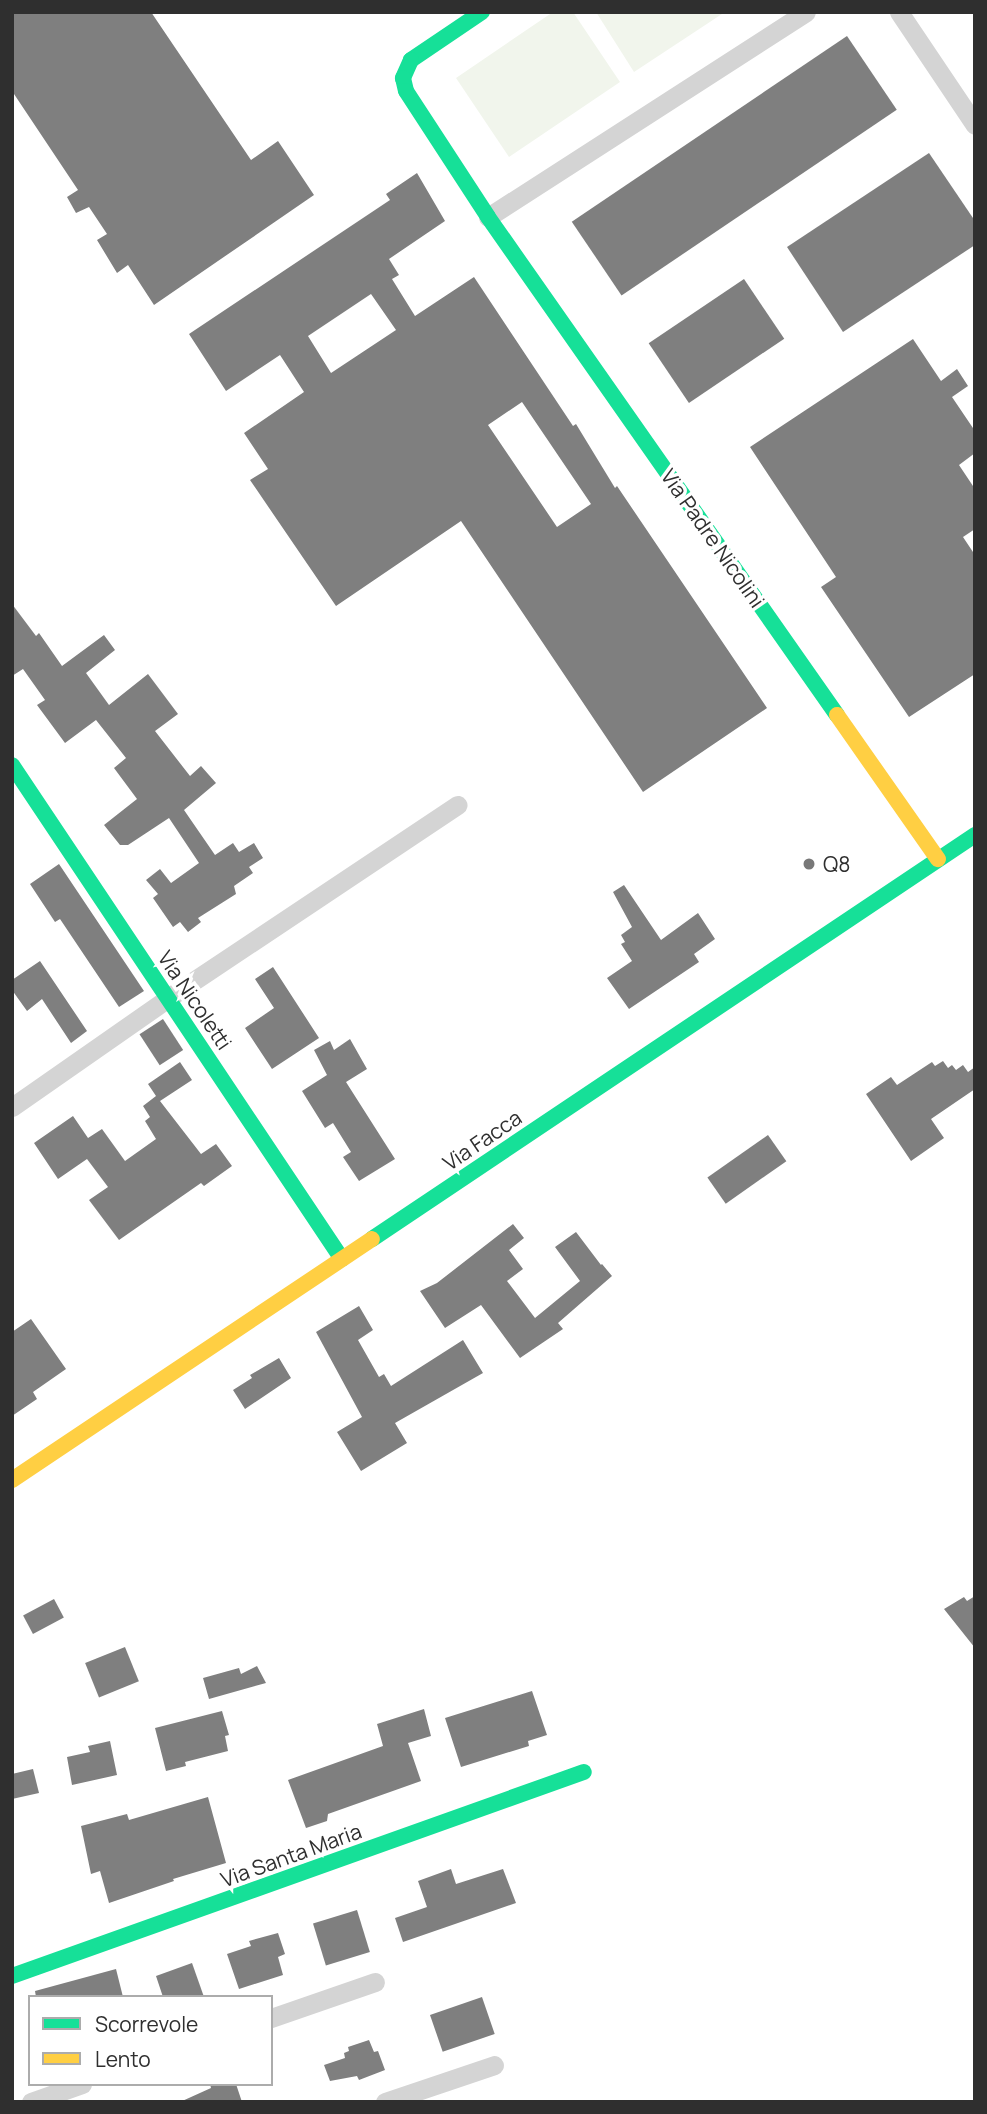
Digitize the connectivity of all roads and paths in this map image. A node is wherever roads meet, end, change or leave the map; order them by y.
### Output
1 (482, 12) edge
2 (806, 12) edge
3 (899, 12) edge
4 (975, 125) edge
5 (488, 217) junction
6 (12, 765) edge
7 (457, 805) dead end
8 (975, 835) edge
9 (938, 859) junction
10 (168, 998) junction
11 (12, 1107) edge
12 (342, 1259) junction
13 (12, 1480) edge
14 (584, 1772) dead end
15 (12, 1976) edge
16 (375, 1982) dead end
17 (273, 2017) edge
18 (494, 2064) dead end
19 (76, 2086) edge
20 (32, 2102) edge
21 (385, 2102) edge

1 - 5 street, Via Padre Nicolini
2 - 5 street
3 - 4 street
5 - 9 street, Via Padre Nicolini
6 - 10 street, Via Nicoletti
7 - 10 street
8 - 9 street, Via Facca
9 - 12 street, Via Facca
10 - 11 street
10 - 12 street, Via Nicoletti
12 - 13 street, Via Facca
14 - 15 street, Via Santa Maria
16 - 17 street
18 - 21 street
19 - 20 street

